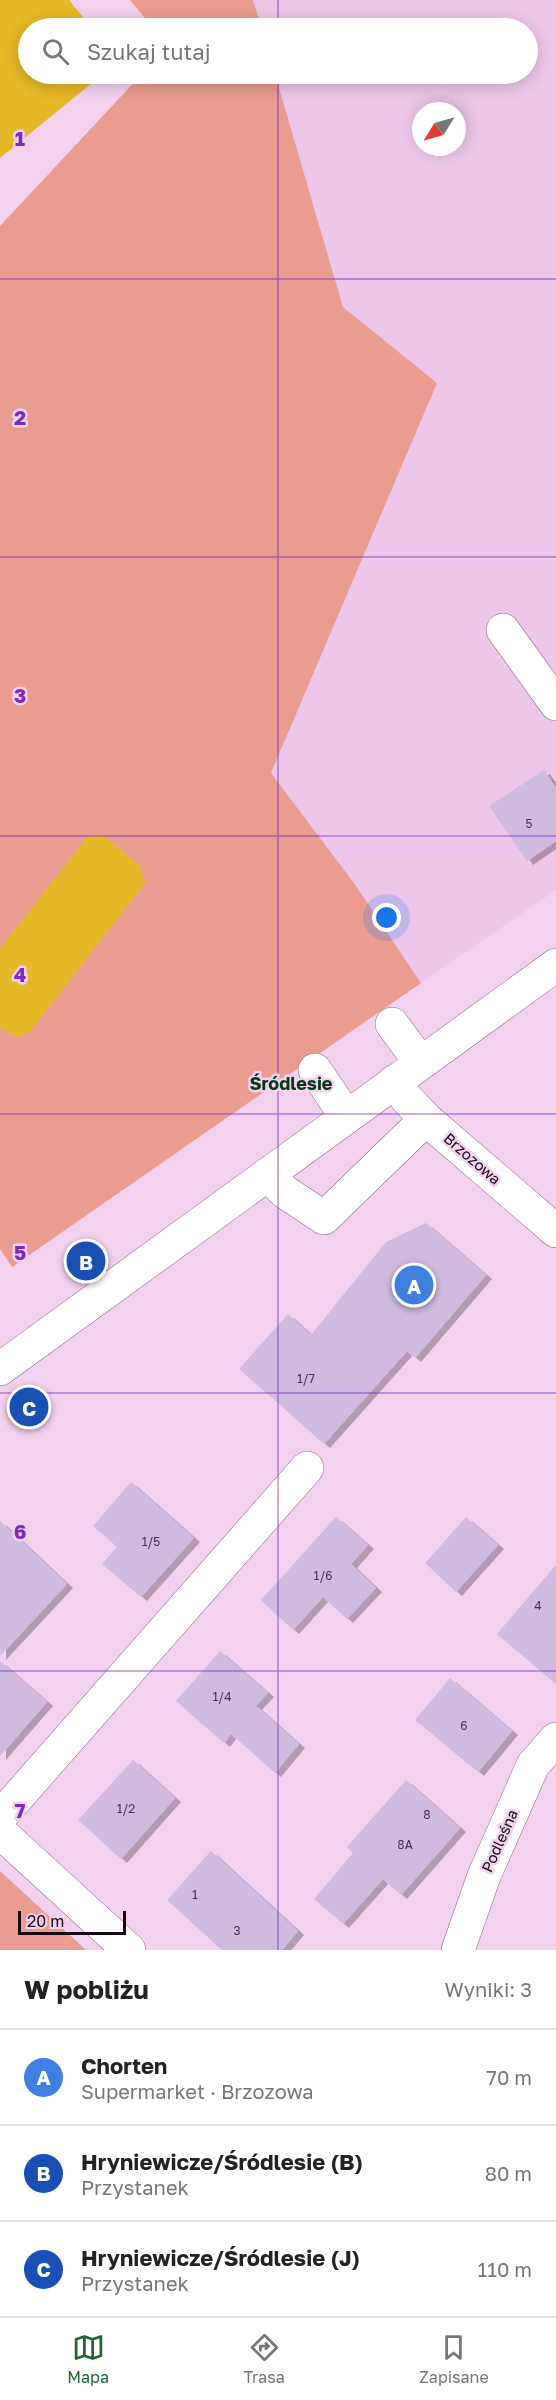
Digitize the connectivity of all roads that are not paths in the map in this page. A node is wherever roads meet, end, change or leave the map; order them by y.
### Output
1 (503, 630) dead end
2 (556, 704) edge
3 (556, 965) edge
4 (392, 1024) dead end
5 (315, 1070) dead end
6 (407, 1071) junction
7 (346, 1116) junction
8 (426, 1119) junction
9 (267, 1175) junction
10 (556, 1231) edge
11 (0, 1369) edge
12 (307, 1468) dead end
13 (556, 1739) edge
14 (0, 1817) edge
15 (0, 1832) edge
16 (129, 1950) edge
17 (458, 1950) edge

1 - 2 street
3 - 6 street
4 - 6 street, Brzozowa
5 - 7 street
6 - 7 street
6 - 8 street, Brzozowa
7 - 9 street
8 - 9 street
8 - 10 street, Brzozowa
9 - 11 street
12 - 14 street
13 - 17 street, Podleśna
15 - 16 street

